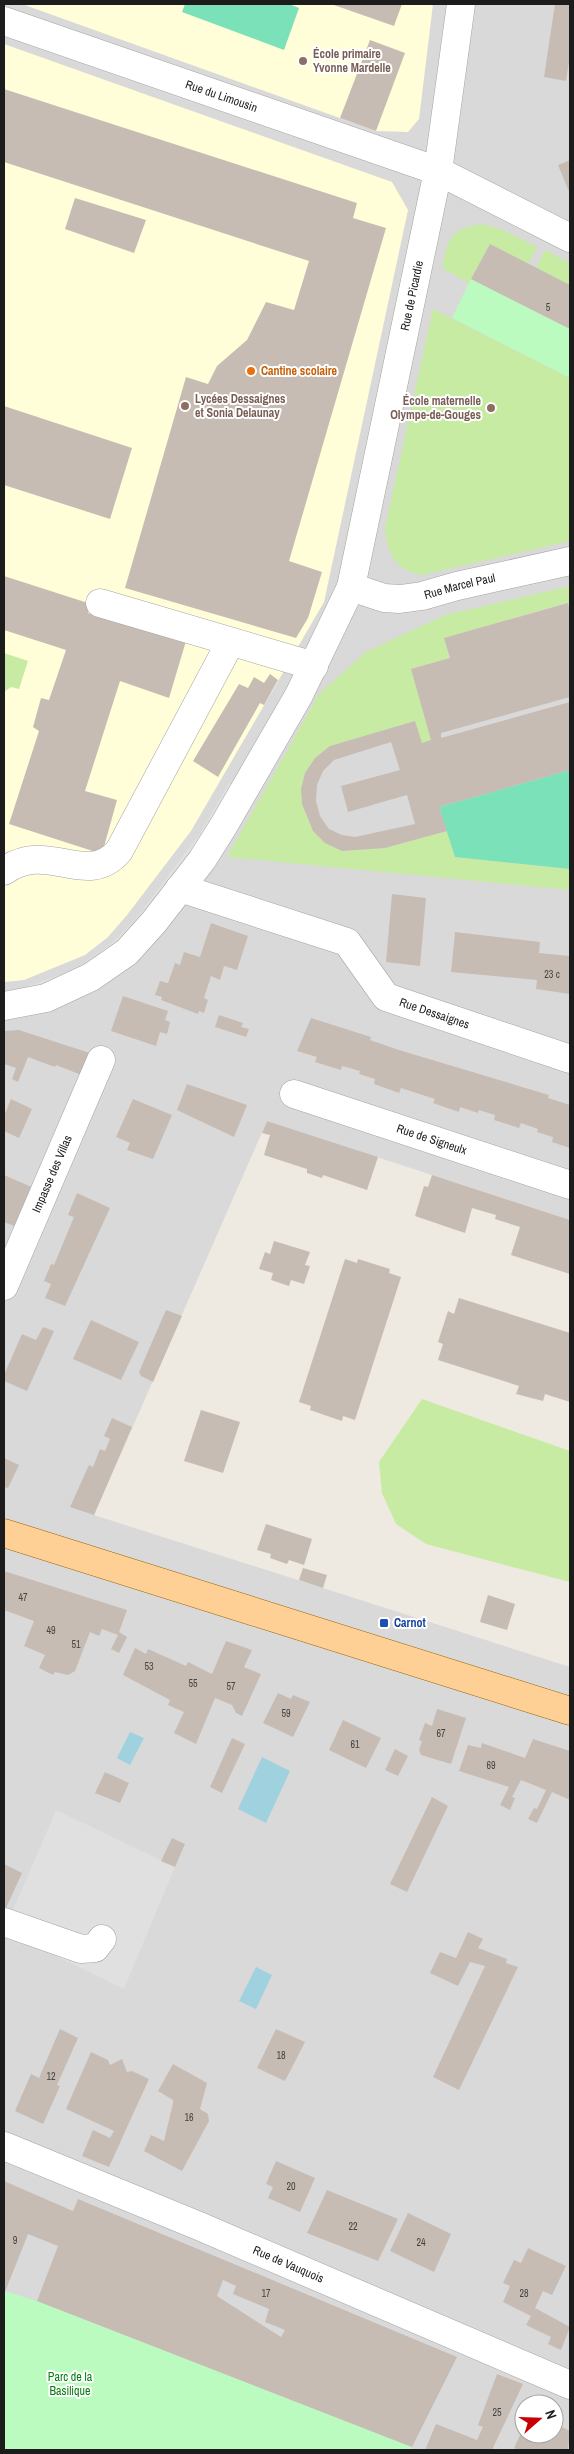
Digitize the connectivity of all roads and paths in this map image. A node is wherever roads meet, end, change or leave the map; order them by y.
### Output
1 (461, 4) edge
2 (4, 21) edge
3 (438, 171) junction
4 (570, 238) edge
5 (570, 561) edge
6 (351, 587) junction
7 (100, 603) dead end
8 (230, 643) junction
9 (314, 666) junction
10 (4, 871) edge
11 (180, 888) junction
12 (4, 1006) edge
13 (570, 1059) edge
14 (100, 1060) dead end
15 (294, 1094) dead end
16 (570, 1185) edge
17 (4, 1286) edge
18 (4, 1533) edge
19 (558, 1707) edge
20 (4, 1922) edge
21 (102, 1939) dead end
22 (4, 2146) edge
23 (570, 2385) edge

1 - 3 street, Rue de Picardie
2 - 3 street, Rue du Limousin
3 - 4 street, Rue du Limousin
3 - 6 street, Rue de Picardie
5 - 6 street, Rue Marcel Paul
6 - 9 street
7 - 8 street
8 - 9 street
8 - 10 street
9 - 11 street
11 - 12 street
11 - 13 street, Rue Dessaignes
14 - 17 street, Impasse des Villas
15 - 16 street, Rue de Signeulx
18 - 19 main road
20 - 21 street
22 - 23 street, Rue de Vauquois

